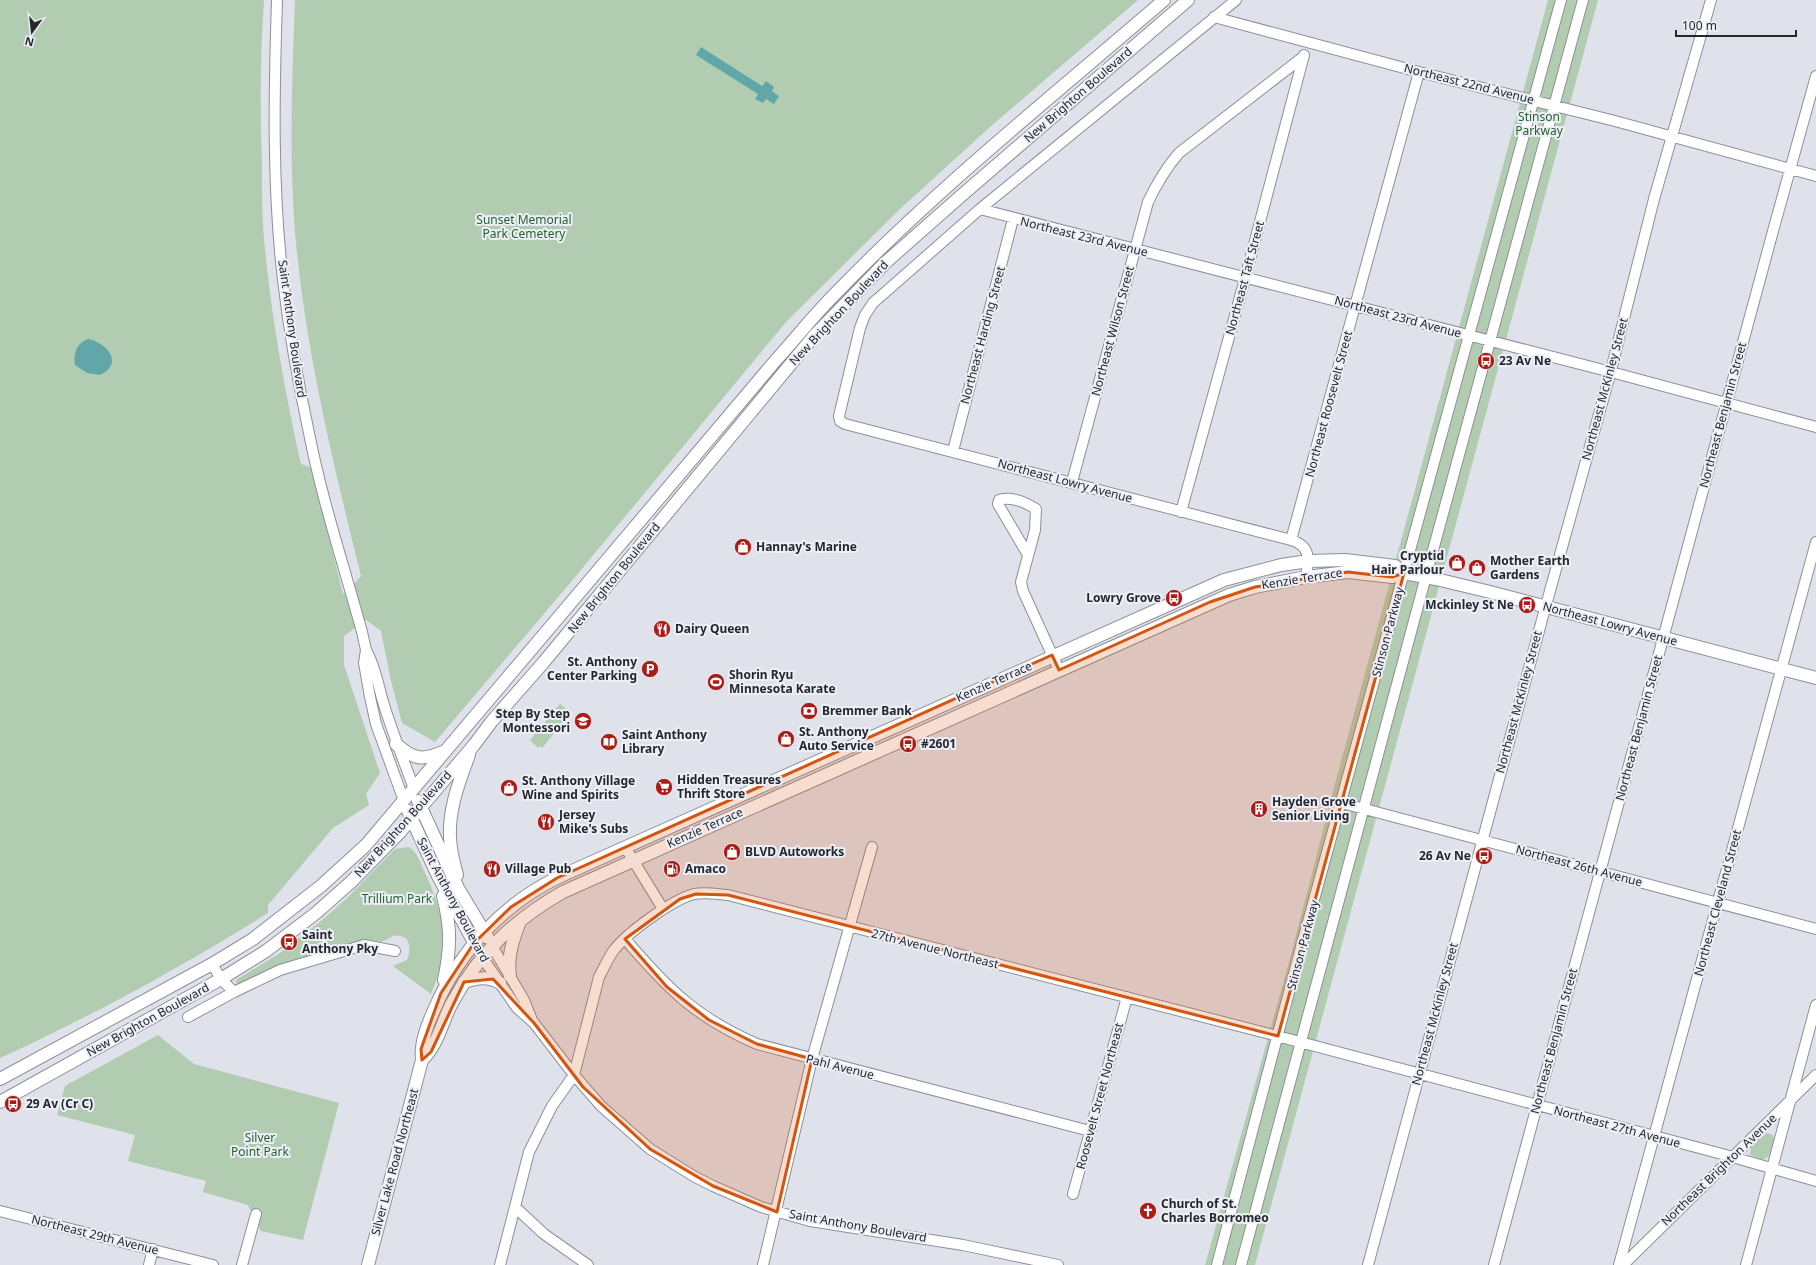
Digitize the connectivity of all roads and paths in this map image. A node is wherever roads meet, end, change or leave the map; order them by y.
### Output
1 (277, 0) edge
2 (1164, 0) edge
3 (1188, 0) edge
4 (1236, 0) edge
5 (1561, 0) edge
6 (1584, 0) edge
7 (1711, 0) edge
8 (1214, 17) junction
9 (1306, 43) junction
10 (1303, 57) junction
11 (1419, 72) junction
12 (1816, 76) edge
13 (1533, 100) junction
14 (1554, 105) junction
15 (1673, 138) junction
16 (1790, 169) junction
17 (1816, 176) edge
18 (980, 209) junction
19 (1013, 219) junction
20 (1136, 250) junction
21 (1245, 278) junction
22 (1355, 306) junction
23 (1469, 336) junction
24 (1490, 341) junction
25 (1611, 372) junction
26 (1727, 403) junction
27 (840, 421) joint
28 (1816, 427) edge
29 (952, 451) junction
30 (1072, 482) junction
31 (1181, 512) junction
32 (1296, 542) junction
33 (1816, 542) edge
34 (1028, 555) junction
35 (1309, 561) junction
36 (1404, 573) junction
37 (1306, 576) junction
38 (1425, 577) junction
39 (1545, 606) junction
40 (1663, 638) junction
41 (366, 650) junction
42 (1052, 655) junction
43 (1781, 669) junction
44 (1059, 670) junction
45 (1816, 678) edge
46 (396, 744) junction
47 (474, 745) junction
48 (448, 749) junction
49 (414, 789) junction
50 (404, 801) junction
51 (1342, 803) junction
52 (420, 808) junction
53 (1364, 809) junction
54 (411, 818) junction
55 (1482, 840) junction
56 (625, 847) junction
57 (872, 847) dead end
58 (634, 860) junction
59 (1600, 872) junction
60 (438, 876) junction
61 (458, 888) junction
62 (1718, 903) junction
63 (663, 908) junction
64 (521, 919) junction
65 (850, 928) junction
66 (1816, 929) edge
67 (479, 937) junction
68 (625, 939) junction
69 (395, 951) dead end
70 (487, 952) junction
71 (212, 964) junction
72 (221, 979) junction
73 (505, 980) junction
74 (464, 982) junction
75 (234, 992) junction
76 (441, 993) junction
77 (1126, 997) junction
78 (1816, 1005) edge
79 (188, 1017) dead end
80 (1278, 1036) junction
81 (1300, 1042) junction
82 (47, 1053) junction
83 (422, 1060) junction
84 (812, 1060) junction
85 (0, 1071) edge
86 (1419, 1074) junction
87 (574, 1075) junction
88 (1816, 1075) edge
89 (0, 1079) edge
90 (1790, 1100) junction
91 (0, 1102) edge
92 (1536, 1106) junction
93 (1090, 1130) junction
94 (1654, 1137) junction
95 (1732, 1157) junction
96 (1772, 1169) junction
97 (1816, 1181) edge
98 (1073, 1194) dead end
99 (515, 1207) junction
100 (0, 1211) edge
101 (777, 1212) junction
102 (256, 1214) dead end
103 (153, 1249) junction
104 (149, 1265) edge
105 (213, 1265) edge
106 (242, 1265) edge
107 (368, 1265) edge
108 (500, 1265) edge
109 (588, 1265) edge
110 (763, 1265) edge
111 (1058, 1265) edge
112 (1217, 1265) edge
113 (1241, 1265) edge
114 (1368, 1265) edge
115 (1494, 1265) edge
116 (1620, 1265) edge
117 (1623, 1265) edge
118 (1746, 1265) edge

1 - 41 street, Saint Anthony Boulevard
2 - 48 main road, New Brighton Boulevard
3 - 47 main road, New Brighton Boulevard
4 - 8 street, New Brighton Boulevard
5 - 13 street, Stinson Parkway
6 - 14 street, Stinson Parkway
7 - 15 street, Northeast McKinley Street
8 - 9 street, Northeast 22nd Avenue
8 - 18 street, New Brighton Boulevard
9 - 10 street, Northeast Taft Street
9 - 11 street, Northeast 22nd Avenue
10 - 20 street, Northeast Wilson Street
10 - 21 street, Northeast Taft Street
11 - 13 street, Northeast 22nd Avenue
11 - 22 street, Northeast Roosevelt Street
12 - 16 street, Northeast Benjamin Street
13 - 14 street, Northeast 22nd Avenue
13 - 23 street, Stinson Parkway
14 - 15 street, Northeast 22nd Avenue
14 - 24 street, Stinson Parkway
15 - 16 street, Northeast 22nd Avenue
15 - 25 street, Northeast McKinley Street
16 - 17 street, Northeast 22nd Avenue
16 - 26 street, Northeast Benjamin Street
18 - 19 street, Northeast 23rd Avenue
18 - 27 street, New Brighton Boulevard
19 - 20 street, Northeast 23rd Avenue
19 - 29 street, Northeast Harding Street
20 - 21 street, Northeast 23rd Avenue
20 - 30 street, Northeast Wilson Street
21 - 22 street, Northeast 23rd Avenue
21 - 31 street, Northeast Taft Street
22 - 23 street, Northeast 23rd Avenue
22 - 32 street, Northeast Roosevelt Street
23 - 24 street, Northeast 23rd Avenue
23 - 36 street, Stinson Parkway
24 - 25 street, Northeast 23rd Avenue
24 - 38 street, Stinson Parkway
25 - 26 street, Northeast 23rd Avenue
25 - 39 street, Northeast McKinley Street
26 - 28 street, Northeast 23rd Avenue
26 - 40 street, Northeast Benjamin Street
27 - 29 street, Northeast Lowry Avenue
29 - 30 street, Northeast Lowry Avenue
30 - 31 street, Northeast Lowry Avenue
31 - 32 street, Northeast Lowry Avenue
32 - 35 street
33 - 43 street, Northeast Cleveland Street
34 - 34 street
34 - 42 street
35 - 36 main road, Kenzie Terrace
35 - 37 street
35 - 42 main road, Kenzie Terrace
36 - 37 main road, Kenzie Terrace
36 - 38 main road, Northeast Lowry Avenue
36 - 51 street, Stinson Parkway
37 - 44 main road, Kenzie Terrace
38 - 39 main road, Northeast Lowry Avenue
38 - 53 street, Stinson Parkway
39 - 40 main road, Northeast Lowry Avenue
39 - 55 street, Northeast McKinley Street
40 - 43 main road, Northeast Lowry Avenue
40 - 59 street, Northeast Benjamin Street
41 - 46 street, Saint Anthony Boulevard
41 - 50 street, Saint Anthony Boulevard
42 - 44 street
42 - 56 main road, Kenzie Terrace
43 - 45 main road, Northeast Lowry Avenue
43 - 62 street, Northeast Cleveland Street
44 - 58 main road, Kenzie Terrace
46 - 48 main road
46 - 49 street, Saint Anthony Boulevard
47 - 52 main road, New Brighton Boulevard
47 - 61 main road
48 - 49 main road, New Brighton Boulevard
49 - 50 main road, New Brighton Boulevard
49 - 52 main road, Saint Anthony Boulevard
50 - 54 main road, Saint Anthony Boulevard
50 - 71 main road, New Brighton Boulevard
51 - 53 street, Northeast 26th Avenue
51 - 80 street, Stinson Parkway
52 - 54 main road, New Brighton Boulevard
52 - 61 main road, Saint Anthony Boulevard
53 - 55 street, Northeast 26th Avenue
53 - 81 street, Stinson Parkway
54 - 60 main road, Saint Anthony Boulevard
54 - 72 main road, New Brighton Boulevard
55 - 59 street, Northeast 26th Avenue
55 - 86 street, Northeast McKinley Street
56 - 58 street
56 - 67 main road, Kenzie Terrace
57 - 65 street
58 - 63 street
58 - 64 main road, Kenzie Terrace
59 - 62 street, Northeast 26th Avenue
59 - 92 street, Northeast Benjamin Street
60 - 67 main road, Saint Anthony Boulevard
60 - 76 main road
61 - 67 main road, Saint Anthony Boulevard
62 - 66 street, Northeast 26th Avenue
62 - 94 street, Northeast Cleveland Street
63 - 65 street, 27th Avenue Northeast
63 - 68 street, 27th Avenue Northeast
64 - 70 main road, Kenzie Terrace
64 - 73 main road
65 - 77 street, 27th Avenue Northeast
65 - 84 street
67 - 70 main road, Saint Anthony Boulevard
67 - 76 main road, Silver Lake Road Northeast
68 - 84 street, Pahl Avenue
68 - 87 street, 27th Avenue Northeast
69 - 75 street
70 - 73 street, Saint Anthony Boulevard
70 - 73 street, Saint Anthony Boulevard
70 - 74 main road, Silver Lake Road Northeast
71 - 72 street
71 - 82 main road, New Brighton Boulevard
72 - 75 street
72 - 91 main road, New Brighton Boulevard
73 - 74 main road
73 - 87 street, Saint Anthony Boulevard
74 - 83 main road, Silver Lake Road Northeast
75 - 79 street
76 - 83 main road, Silver Lake Road Northeast
77 - 80 street, 27th Avenue Northeast
77 - 93 street, Roosevelt Street Northeast
78 - 90 street
80 - 81 street, Northeast 27th Avenue
80 - 112 street, Stinson Parkway
81 - 86 street, Northeast 27th Avenue
81 - 113 street, Stinson Parkway
82 - 85 main road
82 - 89 main road, New Brighton Boulevard
83 - 107 main road, Silver Lake Road Northeast
84 - 93 street, Pahl Avenue
84 - 101 street
86 - 92 street, Northeast 27th Avenue
86 - 114 street, Northeast McKinley Street
87 - 99 street
87 - 101 street, Saint Anthony Boulevard
88 - 90 street, Northeast Brighton Avenue
90 - 95 street, Northeast Brighton Avenue
90 - 96 street
92 - 94 street, Northeast 27th Avenue
92 - 115 street, Northeast Benjamin Street
93 - 98 street, Roosevelt Street Northeast
94 - 95 street, Northeast 27th Avenue
94 - 116 street, Northeast Cleveland Street
95 - 96 street, Northeast 27th Avenue
95 - 117 street, Northeast Brighton Avenue
96 - 97 street, Northeast 27th Avenue
96 - 118 street
99 - 108 street
99 - 109 street
100 - 103 street, Northeast 29th Avenue
101 - 110 street
101 - 111 street, Saint Anthony Boulevard
102 - 106 street
103 - 104 street
103 - 105 street, Northeast 29th Avenue

